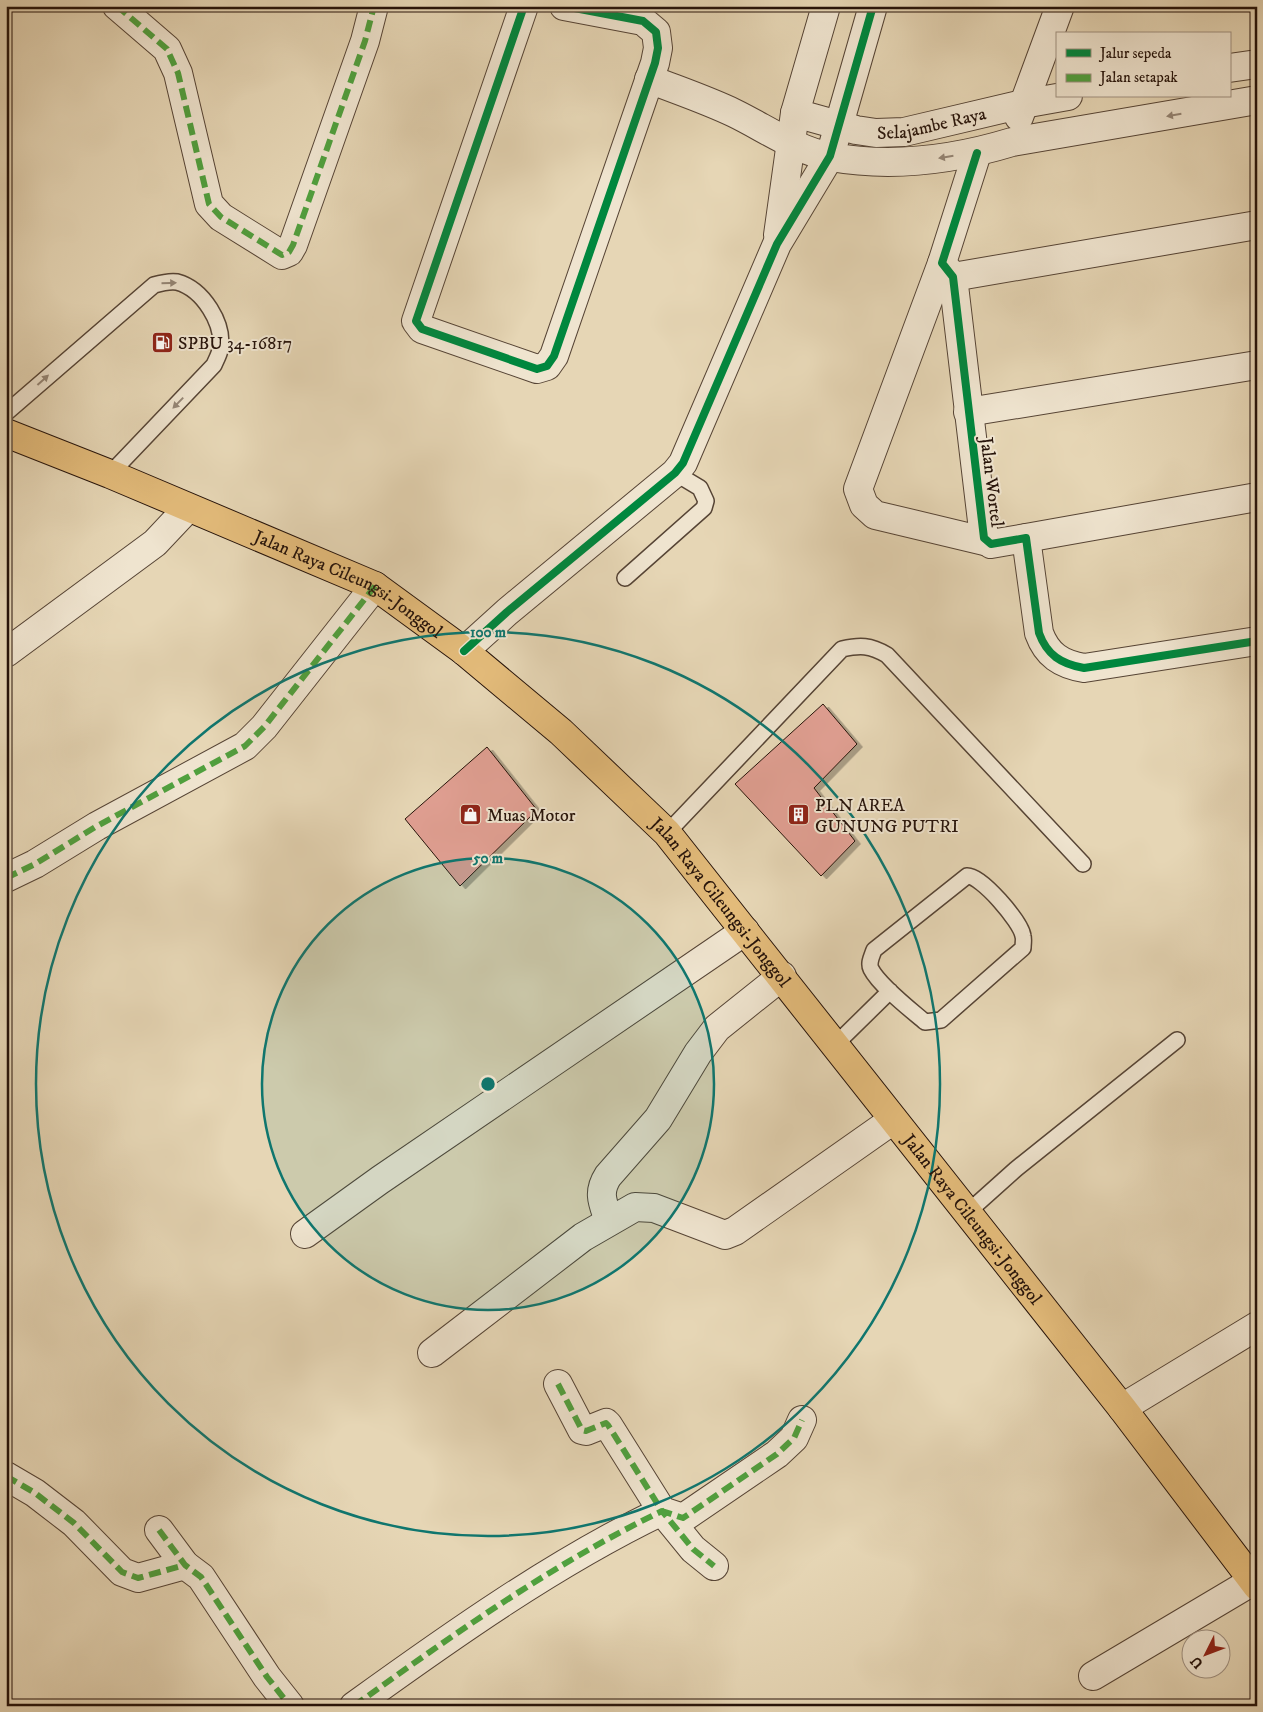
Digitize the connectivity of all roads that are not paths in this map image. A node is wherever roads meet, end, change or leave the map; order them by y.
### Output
1 (117, 6) edge
2 (374, 6) edge
3 (524, 6) edge
4 (564, 6) edge
5 (826, 6) edge
6 (873, 6) edge
7 (1060, 6) edge
8 (1257, 64) edge
9 (1230, 68) edge
10 (649, 79) junction
11 (1057, 98) edge
12 (1257, 100) edge
13 (1023, 104) junction
14 (795, 113) junction
15 (839, 126) junction
16 (790, 142) junction
17 (1012, 142) junction
18 (977, 152) junction
19 (830, 156) junction
20 (1257, 225) edge
21 (777, 244) junction
22 (948, 270) junction
23 (1257, 365) edge
24 (968, 412) junction
25 (6, 413) edge
26 (6, 433) edge
27 (675, 473) junction
28 (110, 474) junction
29 (1257, 497) edge
30 (188, 508) junction
31 (1026, 538) junction
32 (988, 542) junction
33 (625, 578) dead end
34 (375, 586) junction
35 (1257, 641) edge
36 (464, 651) junction
37 (6, 653) edge
38 (667, 833) junction
39 (1083, 864) dead end
40 (6, 878) edge
41 (745, 931) junction
42 (782, 976) junction
43 (890, 990) junction
44 (1177, 1040) dead end
45 (835, 1045) junction
46 (894, 1120) junction
47 (968, 1212) junction
48 (609, 1221) junction
49 (305, 1234) dead end
50 (1257, 1326) edge
51 (432, 1353) dead end
52 (558, 1384) dead end
53 (1122, 1408) junction
54 (802, 1420) dead end
55 (6, 1476) edge
56 (662, 1511) junction
57 (159, 1530) dead end
58 (185, 1565) junction
59 (714, 1566) dead end
60 (1255, 1584) edge
61 (1092, 1676) dead end
62 (290, 1706) edge
63 (354, 1706) edge

1 - 2 street
3 - 10 street
4 - 10 street
5 - 14 street
6 - 15 street
7 - 13 street
8 - 9 street
10 - 16 street
11 - 13 street, Selajambe Raya
12 -> 17 street
13 - 15 street, Selajambe Raya
13 - 17 street
14 - 15 street, Selajambe Raya
14 - 16 street
15 - 19 street
16 - 19 street
16 - 21 street
17 - 18 street
18 -> 19 street
18 - 22 street, Jalan Wortel
19 - 21 street
20 - 22 street
21 - 27 street
22 - 24 street, Jalan Wortel
22 - 32 street
23 - 24 street
24 - 32 street, Jalan Wortel
25 -> 28 lane
26 - 28 main road, Jalan Raya Cileungsi-Jonggol
27 - 33 lane
27 - 36 street
28 - 30 main road, Jalan Raya Cileungsi-Jonggol
29 - 31 street
30 - 34 main road, Jalan Raya Cileungsi-Jonggol
30 - 37 street
31 - 32 street, Jalan Wortel
31 - 35 street, Jalan Wortel
34 - 36 main road, Jalan Raya Cileungsi-Jonggol
34 - 40 street
36 - 38 main road, Jalan Raya Cileungsi-Jonggol
38 - 39 lane
38 - 41 main road, Jalan Raya Cileungsi-Jonggol
41 - 42 main road, Jalan Raya Cileungsi-Jonggol
41 - 49 street
42 - 45 main road, Jalan Raya Cileungsi-Jonggol
42 - 48 street
43 - 43 lane
43 - 45 lane
44 - 47 lane
45 - 46 main road, Jalan Raya Cileungsi-Jonggol
46 - 47 main road, Jalan Raya Cileungsi-Jonggol
46 - 48 street
47 - 53 main road, Jalan Raya Cileungsi-Jonggol
48 - 51 street
50 - 53 street
52 - 56 street
53 - 60 main road, Jalan Raya Cileungsi-Jonggol
54 - 56 street
55 - 58 street
56 - 59 street
56 - 63 street
57 - 58 street
58 - 62 street
60 - 61 street

